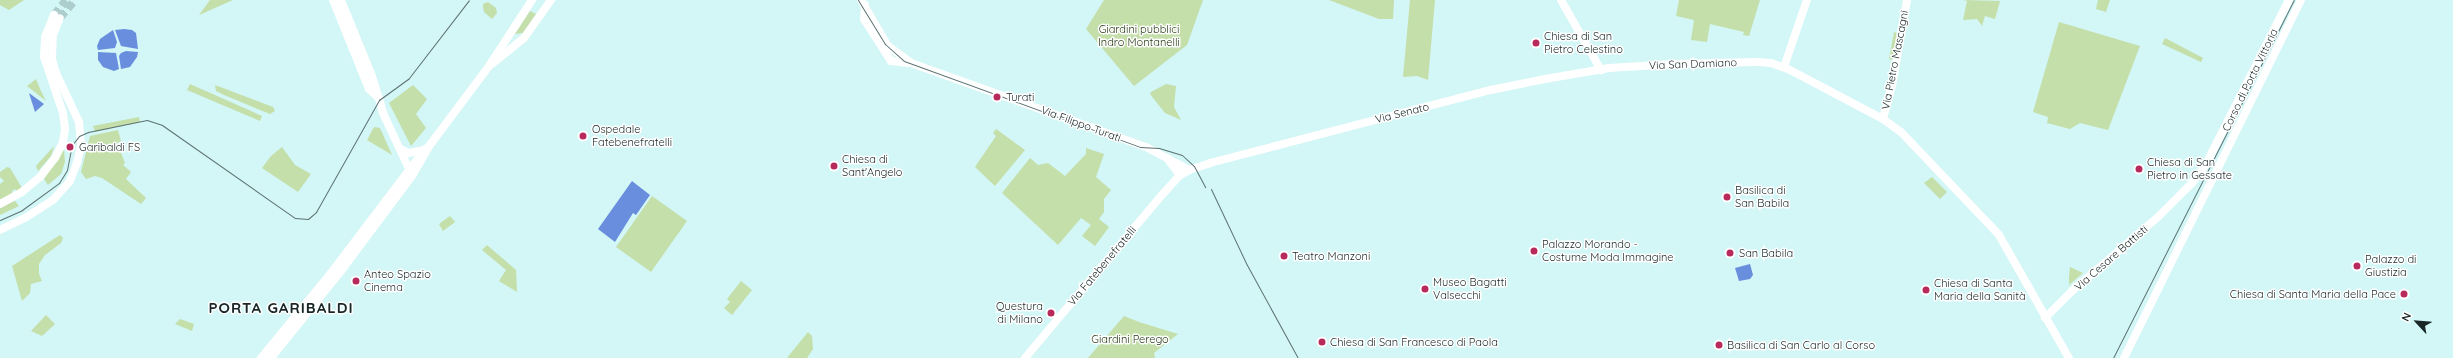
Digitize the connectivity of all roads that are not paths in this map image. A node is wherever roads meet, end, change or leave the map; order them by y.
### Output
1 (333, 0) edge
2 (342, 0) edge
3 (532, 0) edge
4 (551, 0) edge
5 (1561, 0) edge
6 (1807, 0) edge
7 (1907, 0) edge
8 (2289, 0) edge
9 (2300, 0) edge
10 (863, 2) edge
11 (489, 66) junction
12 (1784, 68) junction
13 (1601, 70) junction
14 (379, 98) junction
15 (64, 118) junction
16 (1883, 119) junction
17 (79, 122) junction
18 (427, 148) junction
19 (400, 150) junction
20 (1167, 158) junction
21 (1188, 168) junction
22 (410, 172) junction
23 (1180, 175) junction
24 (0, 204) edge
25 (2158, 217) joint
26 (0, 230) edge
27 (2064, 299) junction
28 (2038, 306) junction
29 (2045, 318) junction
30 (271, 354) edge
31 (261, 358) edge
32 (1025, 358) edge
33 (2068, 358) edge
34 (2124, 358) edge

1 - 14 street
2 - 14 street
3 - 11 street
4 - 11 street
5 - 13 street
6 - 12 street
7 - 16 street, Via Pietro Mascagni
8 - 25 street, Corso di Porta Vittoria
9 - 34 street, Corso di Porta Vittoria
10 - 20 street, Via Filippo Turati
11 - 18 street
12 - 13 street, Via San Damiano
12 - 16 street, Via San Damiano
13 - 21 street, Via Senato
14 - 19 street
15 - 17 street
15 - 17 street
15 - 24 street
16 - 28 street, Via San Damiano
17 - 26 street
18 - 19 street
18 - 22 street
19 - 22 street
20 - 21 street, Via Filippo Turati
20 - 23 street
21 - 23 street, Via Senato
22 - 30 street
23 - 32 street, Via Fatebenefratelli
25 - 27 street, Via Cesare Battisti
27 - 28 street, Via Cesare Battisti
27 - 29 street, Via Cesare Battisti
28 - 29 street, Via San Damiano
29 - 33 street, Via San Damiano
30 - 31 street

